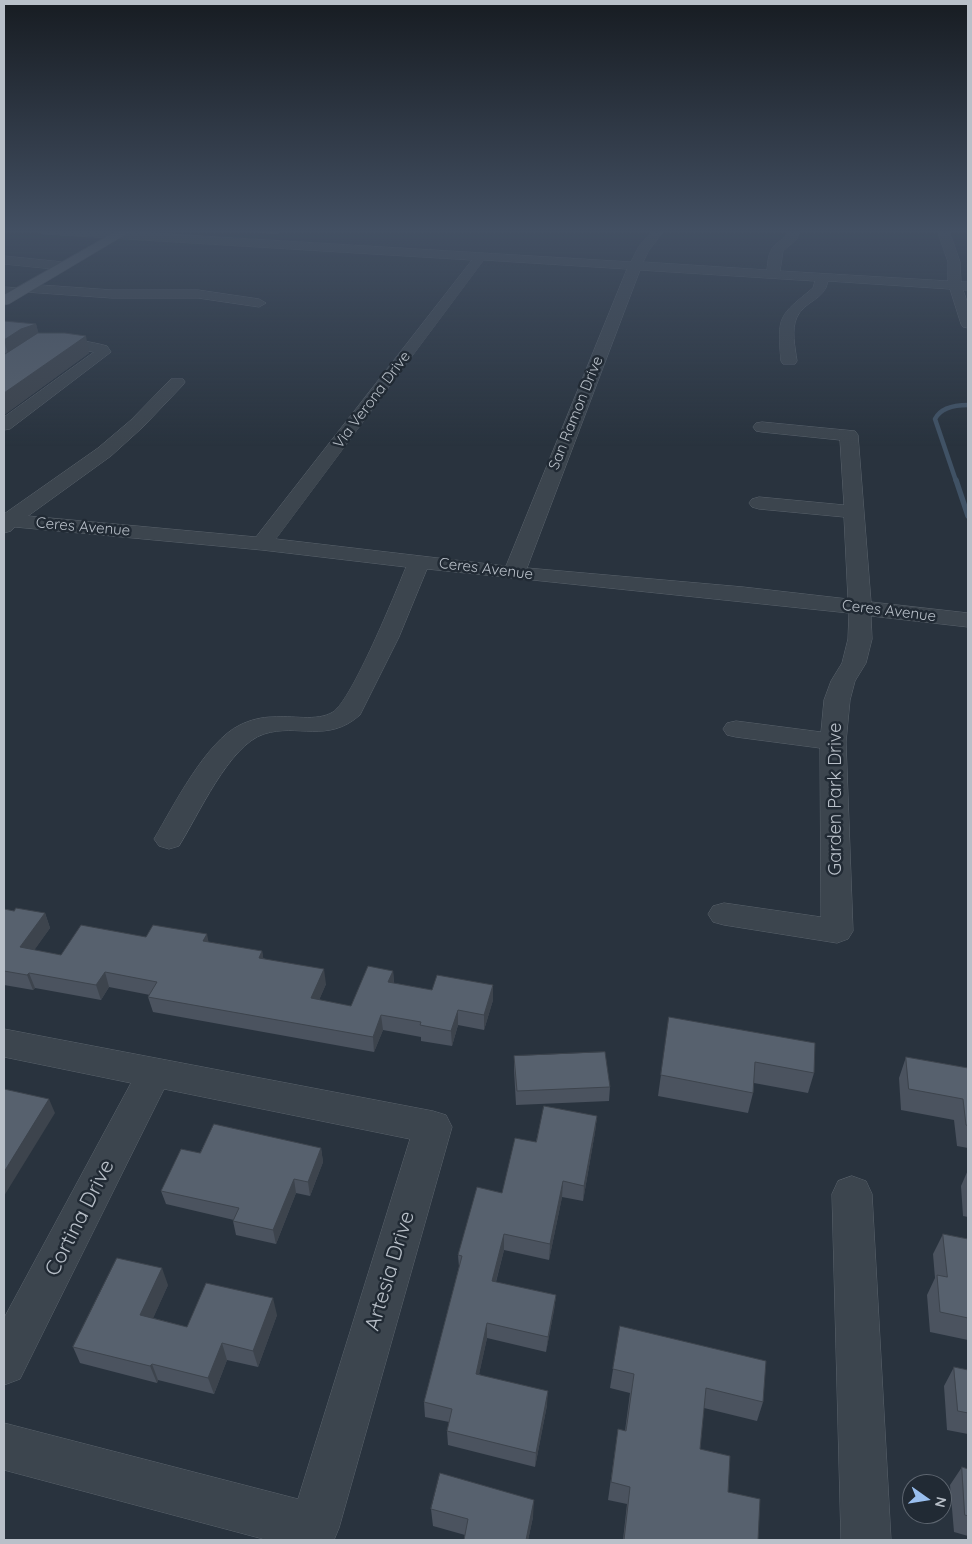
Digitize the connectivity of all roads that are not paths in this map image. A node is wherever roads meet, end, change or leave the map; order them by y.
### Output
1 (253, 302) edge
2 (446, 302) edge
3 (621, 302) edge
4 (801, 302) edge
5 (965, 302) edge
6 (259, 303) dead end
7 (968, 324) edge
8 (8, 361) edge
9 (789, 361) dead end
10 (177, 382) dead end
11 (4, 425) edge
12 (762, 427) dead end
13 (759, 503) dead end
14 (854, 512) junction
15 (6, 522) edge
16 (262, 544) junction
17 (419, 561) junction
18 (514, 573) junction
19 (860, 607) junction
20 (958, 619) edge
21 (736, 729) dead end
22 (832, 742) junction
23 (169, 839) dead end
24 (724, 914) dead end
25 (4, 1043) edge
26 (155, 1072) junction
27 (852, 1194) dead end
28 (4, 1363) edge
29 (4, 1446) edge
30 (866, 1540) edge

1 - 6 street
2 - 16 street, Via Verona Drive
3 - 18 street, San Ramon Drive
4 - 9 street
5 - 7 street
8 - 11 street
10 - 15 street
12 - 14 street, Garden Park Drive
13 - 14 street
14 - 19 street, Garden Park Drive
15 - 16 street, Ceres Avenue
16 - 17 street, Ceres Avenue
17 - 18 street, Ceres Avenue
17 - 23 street
18 - 19 street, Ceres Avenue
19 - 20 street, Ceres Avenue
19 - 22 street, Garden Park Drive
21 - 22 street
22 - 24 street, Garden Park Drive
25 - 26 street, Artesia Drive
26 - 28 street, Cortina Drive
26 - 29 street, Artesia Drive
27 - 30 street

